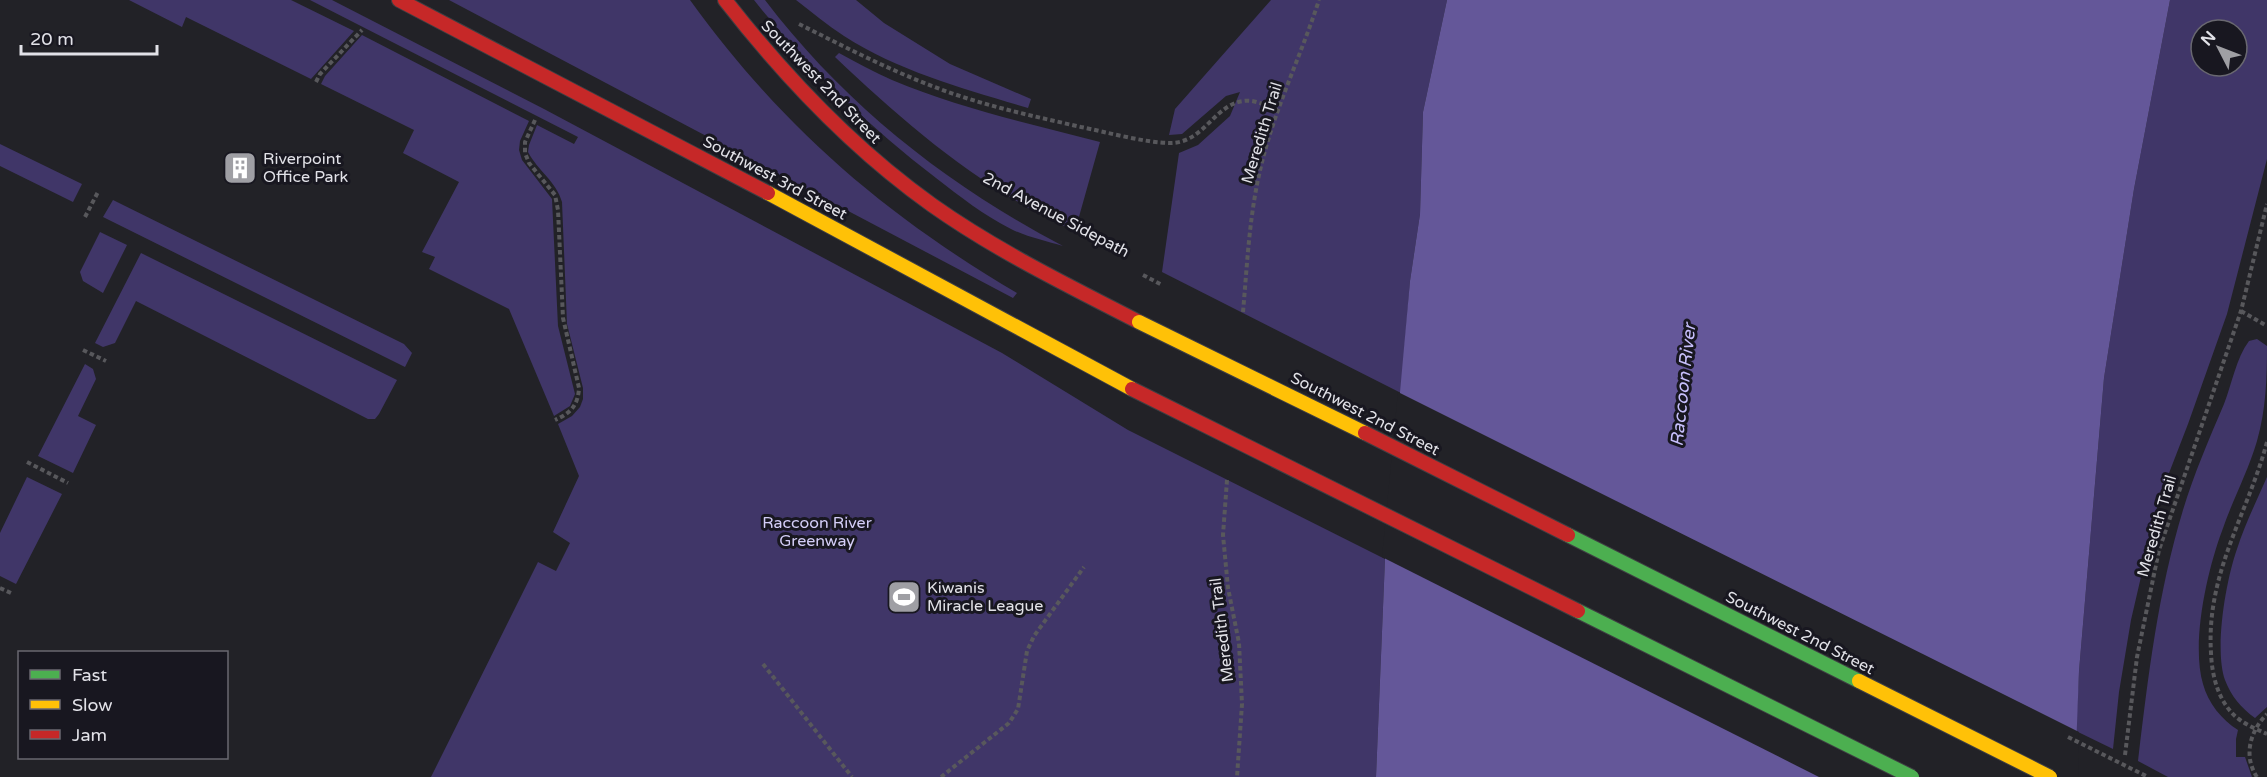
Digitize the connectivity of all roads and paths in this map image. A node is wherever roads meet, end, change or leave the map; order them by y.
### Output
1 (399, 0) edge
2 (725, 0) edge
3 (1319, 0) edge
4 (362, 30) dead end
5 (801, 30) dead end
6 (316, 82) dead end
7 (1278, 110) junction
8 (535, 120) dead end
9 (98, 192) dead end
10 (2267, 204) edge
11 (86, 216) dead end
12 (1133, 270) dead end
13 (1143, 275) dead end
14 (2241, 311) junction
15 (1243, 312) dead end
16 (2267, 326) edge
17 (83, 350) dead end
18 (105, 361) dead end
19 (555, 420) dead end
20 (2267, 442) edge
21 (27, 462) dead end
22 (1227, 479) dead end
23 (68, 483) dead end
24 (1084, 567) dead end
25 (0, 588) edge
26 (11, 593) dead end
27 (763, 664) dead end
28 (2267, 714) edge
29 (2255, 728) junction
30 (2267, 734) edge
31 (2125, 755) dead end
32 (852, 777) edge
33 (941, 777) edge
34 (1238, 777) edge
35 (1912, 777) edge
36 (2050, 777) edge
37 (2257, 777) edge

1 - 35 main road, Southwest 3rd Street, bridge
2 - 36 main road, Southwest 2nd Street, bridge
3 - 7 path, Meredith Trail
4 - 6 path
5 - 7 path
7 - 15 path, Meredith Trail
8 - 19 path
9 - 11 path
10 - 14 path, Meredith Trail
12 - 13 path, 2nd Avenue Sidepath
14 - 16 path
14 - 31 path, Meredith Trail
17 - 18 path
20 - 29 path
21 - 23 path
22 - 34 path, Meredith Trail
24 - 33 path
25 - 26 path
27 - 32 path
28 - 29 path
29 - 30 path
29 - 37 path

